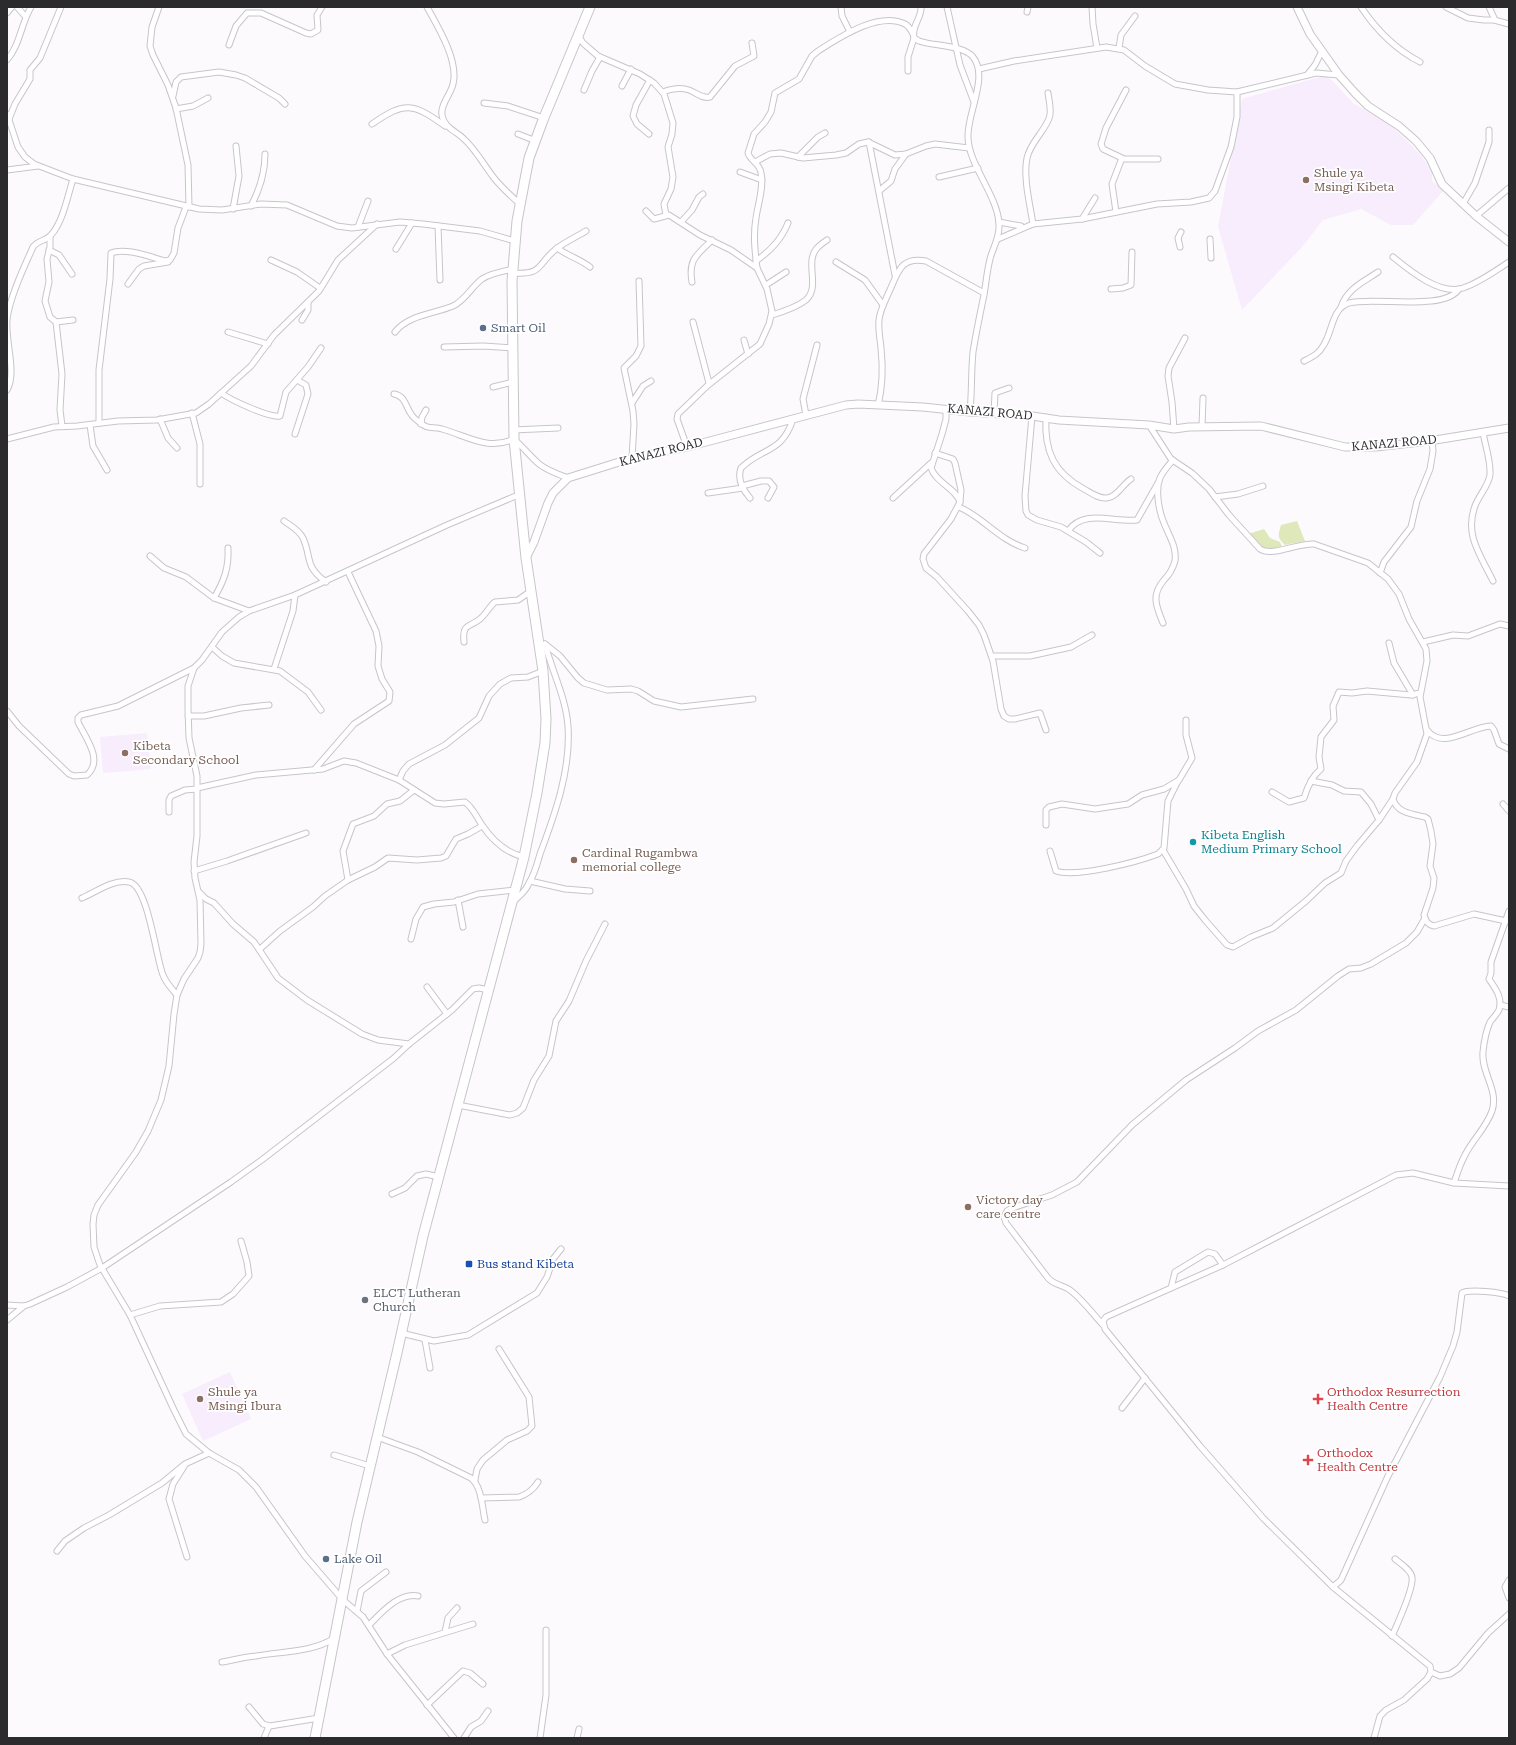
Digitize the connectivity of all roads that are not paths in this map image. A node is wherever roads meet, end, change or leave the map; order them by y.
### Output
1 (12, 7) edge
2 (17, 7) edge
3 (31, 7) edge
4 (61, 7) edge
5 (158, 7) edge
6 (322, 7) edge
7 (427, 7) edge
8 (590, 7) edge
9 (841, 7) edge
10 (921, 7) edge
11 (947, 7) edge
12 (1092, 7) edge
13 (1297, 7) edge
14 (1361, 7) edge
15 (1446, 7) edge
16 (1489, 7) edge
17 (7, 13) edge
18 (25, 16) junction
19 (1135, 16) dead end
20 (1495, 20) junction
21 (1509, 24) edge
22 (850, 32) junction
23 (577, 35) junction
24 (914, 36) junction
25 (752, 43) dead end
26 (229, 45) dead end
27 (1097, 48) junction
28 (1119, 48) junction
29 (957, 49) junction
30 (1322, 51) junction
31 (600, 58) junction
32 (7, 60) edge
33 (1420, 62) dead end
34 (631, 69) junction
35 (979, 69) junction
36 (908, 71) dead end
37 (1307, 75) junction
38 (1339, 75) junction
39 (650, 80) junction
40 (622, 86) dead end
41 (584, 90) dead end
42 (1126, 90) dead end
43 (663, 92) junction
44 (1237, 92) junction
45 (1048, 93) dead end
46 (173, 97) junction
47 (208, 98) dead end
48 (974, 102) junction
49 (484, 103) dead end
50 (285, 104) dead end
51 (176, 109) junction
52 (8, 117) edge
53 (544, 118) junction
54 (372, 124) dead end
55 (446, 127) junction
56 (1489, 130) dead end
57 (825, 133) dead end
58 (518, 134) dead end
59 (649, 134) dead end
60 (536, 141) junction
61 (869, 142) junction
62 (236, 146) dead end
63 (969, 148) junction
64 (265, 154) dead end
65 (906, 154) junction
66 (798, 157) junction
67 (1122, 159) junction
68 (1158, 159) dead end
69 (755, 162) junction
70 (39, 166) junction
71 (978, 168) junction
72 (7, 170) edge
73 (740, 172) dead end
74 (939, 177) dead end
75 (73, 179) junction
76 (762, 180) junction
77 (1509, 188) edge
78 (879, 191) junction
79 (703, 194) dead end
80 (1095, 198) dead end
81 (368, 201) dead end
82 (520, 204) junction
83 (1463, 204) junction
84 (251, 206) junction
85 (188, 207) junction
86 (233, 209) junction
87 (646, 211) dead end
88 (1116, 212) junction
89 (666, 215) junction
90 (1476, 216) junction
91 (1082, 219) junction
92 (681, 222) junction
93 (999, 222) junction
94 (412, 223) junction
95 (788, 223) dead end
96 (378, 224) junction
97 (1033, 224) junction
98 (438, 226) junction
99 (1024, 226) junction
100 (358, 227) junction
101 (586, 231) dead end
102 (1181, 232) dead end
103 (50, 237) junction
104 (998, 239) junction
105 (1210, 239) dead end
106 (712, 240) junction
107 (827, 240) dead end
108 (515, 241) junction
109 (1509, 242) edge
110 (1180, 247) dead end
111 (396, 248) dead end
112 (557, 248) junction
113 (49, 250) junction
114 (1132, 252) dead end
115 (1392, 257) dead end
116 (1211, 258) dead end
117 (170, 260) junction
118 (271, 260) dead end
119 (756, 261) junction
120 (836, 262) dead end
121 (1509, 262) edge
122 (590, 267) dead end
123 (757, 268) junction
124 (514, 270) junction
125 (786, 272) dead end
126 (1378, 272) dead end
127 (72, 274) dead end
128 (895, 275) junction
129 (440, 280) dead end
130 (639, 281) dead end
131 (692, 282) dead end
132 (128, 284) dead end
133 (766, 285) junction
134 (320, 288) junction
135 (1111, 289) dead end
136 (1459, 289) junction
137 (984, 293) junction
138 (308, 302) junction
139 (883, 305) junction
140 (1341, 307) junction
141 (8, 309) edge
142 (772, 315) junction
143 (73, 320) dead end
144 (302, 320) dead end
145 (56, 322) junction
146 (693, 322) dead end
147 (228, 332) dead end
148 (395, 332) dead end
149 (1185, 338) dead end
150 (744, 340) dead end
151 (268, 344) junction
152 (817, 344) dead end
153 (444, 347) dead end
154 (321, 348) dead end
155 (512, 348) junction
156 (748, 354) junction
157 (1304, 361) dead end
158 (297, 380) junction
159 (651, 381) dead end
160 (513, 382) junction
161 (710, 383) junction
162 (493, 387) dead end
163 (1008, 388) dead end
164 (7, 390) edge
165 (221, 393) junction
166 (394, 394) dead end
167 (1203, 398) dead end
168 (632, 403) junction
169 (878, 405) junction
170 (946, 409) junction
171 (426, 410) dead end
172 (970, 412) junction
173 (192, 413) junction
174 (994, 414) junction
175 (806, 415) junction
176 (1032, 416) junction
177 (1046, 417) junction
178 (160, 419) junction
179 (793, 419) junction
180 (99, 423) junction
181 (421, 424) junction
182 (90, 425) junction
183 (1149, 425) junction
184 (62, 426) junction
185 (1202, 427) junction
186 (558, 428) dead end
187 (1174, 428) junction
188 (1509, 428) edge
189 (1483, 432) junction
190 (295, 434) dead end
191 (513, 435) junction
192 (7, 439) edge
193 (1432, 440) junction
194 (687, 446) junction
195 (177, 448) dead end
196 (935, 453) junction
197 (632, 458) junction
198 (1173, 460) junction
199 (931, 463) junction
200 (107, 470) dead end
201 (568, 478) junction
202 (1131, 479) dead end
203 (1159, 481) junction
204 (200, 484) dead end
205 (1263, 486) dead end
206 (742, 487) junction
207 (708, 493) dead end
208 (518, 495) junction
209 (1215, 497) junction
210 (750, 498) dead end
211 (768, 498) dead end
212 (894, 498) dead end
213 (959, 505) junction
214 (284, 521) dead end
215 (1068, 531) junction
216 (228, 548) dead end
217 (1025, 548) dead end
218 (1100, 553) dead end
219 (150, 556) dead end
220 (526, 558) junction
221 (348, 572) junction
222 (1380, 573) junction
223 (1493, 581) dead end
224 (326, 582) junction
225 (531, 591) junction
226 (295, 595) junction
227 (214, 598) junction
228 (249, 611) junction
229 (1163, 623) dead end
230 (1509, 626) edge
231 (1092, 635) dead end
232 (464, 642) dead end
233 (542, 642) junction
234 (1423, 642) junction
235 (1389, 643) dead end
236 (212, 647) junction
237 (992, 656) junction
238 (194, 668) junction
239 (274, 669) junction
240 (543, 671) junction
241 (1420, 693) junction
242 (1413, 695) junction
243 (753, 699) dead end
244 (269, 705) dead end
245 (321, 710) dead end
246 (7, 711) edge
247 (188, 716) junction
248 (1186, 720) dead end
249 (1046, 730) dead end
250 (1427, 730) junction
251 (1509, 749) edge
252 (1192, 758) junction
253 (1198, 759) dead end
254 (313, 770) junction
255 (399, 780) junction
256 (1179, 780) junction
257 (1311, 781) junction
258 (197, 789) junction
259 (414, 790) junction
260 (1272, 792) dead end
261 (1393, 799) junction
262 (1503, 804) dead end
263 (1509, 811) edge
264 (169, 812) dead end
265 (1379, 820) junction
266 (1046, 825) dead end
267 (482, 826) junction
268 (306, 833) dead end
269 (1163, 850) junction
270 (1050, 851) dead end
271 (524, 857) junction
272 (194, 870) junction
273 (348, 880) junction
274 (530, 881) junction
275 (515, 890) junction
276 (198, 891) junction
277 (590, 891) dead end
278 (82, 898) dead end
279 (458, 900) junction
280 (512, 903) junction
281 (1509, 911) edge
282 (1425, 918) junction
283 (1507, 921) edge
284 (606, 924) dead end
285 (463, 927) dead end
286 (411, 939) dead end
287 (260, 949) junction
288 (427, 987) dead end
289 (489, 990) junction
290 (177, 996) junction
291 (1500, 1005) junction
292 (1509, 1007) edge
293 (447, 1014) junction
294 (409, 1044) junction
295 (458, 1105) junction
296 (439, 1177) junction
297 (1454, 1183) junction
298 (1509, 1186) edge
299 (392, 1194) dead end
300 (242, 1241) dead end
301 (561, 1249) dead end
302 (1223, 1265) junction
303 (102, 1268) junction
304 (1171, 1288) junction
305 (1509, 1296) edge
306 (7, 1305) edge
307 (24, 1306) junction
308 (130, 1315) junction
309 (7, 1320) edge
310 (1103, 1325) junction
311 (401, 1333) junction
312 (425, 1340) junction
313 (499, 1349) dead end
314 (430, 1368) dead end
315 (1145, 1378) junction
316 (1122, 1408) dead end
317 (377, 1437) junction
318 (209, 1452) junction
319 (334, 1455) dead end
320 (185, 1464) junction
321 (370, 1466) junction
322 (475, 1480) junction
323 (538, 1482) dead end
324 (481, 1498) junction
325 (485, 1520) dead end
326 (57, 1551) dead end
327 (187, 1557) dead end
328 (1395, 1559) dead end
329 (386, 1572) dead end
330 (1509, 1580) edge
331 (1333, 1587) junction
332 (418, 1596) dead end
333 (1509, 1598) edge
334 (343, 1600) junction
335 (457, 1608) dead end
336 (357, 1611) junction
337 (1509, 1614) edge
338 (473, 1624) dead end
339 (368, 1626) junction
340 (546, 1630) dead end
341 (445, 1632) junction
342 (1392, 1636) junction
343 (336, 1637) junction
344 (387, 1654) junction
345 (222, 1662) dead end
346 (1431, 1672) junction
347 (483, 1684) dead end
348 (427, 1705) junction
349 (249, 1707) dead end
350 (488, 1711) dead end
351 (319, 1718) junction
352 (269, 1726) junction
353 (579, 1729) dead end
354 (264, 1738) edge
355 (315, 1738) edge
356 (454, 1738) edge
357 (464, 1738) edge
358 (540, 1738) edge
359 (576, 1738) edge
360 (1374, 1738) edge

1 - 17 street
2 - 18 street
3 - 18 street
4 - 52 street
5 - 46 street
6 - 26 street
7 - 55 street
8 - 23 highway
9 - 22 street
10 - 24 street
11 - 29 street
12 - 27 street
13 - 30 main road
14 - 33 street
15 - 20 street
16 - 20 street
18 - 32 street
19 - 28 street
20 - 21 street
22 - 24 street
22 - 69 street
23 - 31 street
23 - 53 highway
24 - 29 street
24 - 36 street
25 - 43 street
27 - 28 street
27 - 35 street
28 - 44 street
29 - 35 street
29 - 48 street
30 - 37 street
30 - 38 main road
31 - 34 street
31 - 41 street
34 - 39 street
34 - 40 street
35 - 48 street
37 - 38 street
37 - 44 street
38 - 83 main road
39 - 43 street
39 - 59 street
42 - 67 street
43 - 89 street
44 - 88 street
45 - 97 street
46 - 50 street
46 - 51 street
47 - 51 street
48 - 63 street
49 - 53 street
51 - 85 street
52 - 70 street
53 - 60 highway
54 - 55 street
55 - 82 street
56 - 83 street
57 - 66 street
58 - 60 street
60 - 82 highway
61 - 65 street
61 - 66 street
61 - 78 street
62 - 86 street
63 - 65 street
63 - 71 street
64 - 84 street
65 - 78 street
66 - 69 street
67 - 68 street
67 - 88 street
69 - 76 street
70 - 72 street
70 - 75 street
71 - 74 street
71 - 93 street
73 - 76 street
75 - 85 street
75 - 103 street
76 - 119 street
77 - 90 street
78 - 128 street
79 - 92 street
80 - 91 street
81 - 100 street
82 - 108 highway
83 - 90 main road
84 - 86 street
84 - 100 street
85 - 86 street
85 - 117 street
87 - 89 street
88 - 91 street
89 - 92 street
90 - 109 main road
91 - 97 street
92 - 106 street
93 - 99 street
93 - 104 street
94 - 96 street
94 - 98 street
94 - 111 street
95 - 119 street
96 - 100 street
96 - 134 street
97 - 99 street
98 - 108 street
98 - 129 street
99 - 104 street
101 - 112 street
102 - 110 street
103 - 113 street
103 - 141 street
104 - 137 street
105 - 116 street
106 - 123 street
106 - 131 street
107 - 142 street
108 - 124 highway
112 - 122 street
112 - 124 street
113 - 127 street
113 - 145 street
114 - 135 street
115 - 136 street
117 - 132 street
117 - 180 street
118 - 134 street
119 - 123 street
120 - 139 street
121 - 136 street
123 - 133 street
124 - 148 street
124 - 155 highway
125 - 133 street
126 - 140 street
128 - 137 street
128 - 139 street
130 - 168 street
133 - 142 street
134 - 138 street
136 - 140 street
137 - 172 street
138 - 144 street
138 - 151 street
139 - 169 street
140 - 157 street
141 - 164 street
142 - 156 street
143 - 145 street
145 - 184 street
146 - 161 street
147 - 151 street
149 - 187 street
150 - 156 street
151 - 165 street
152 - 175 street
153 - 155 street
154 - 158 street
155 - 160 highway
156 - 161 street
158 - 165 street
158 - 190 street
159 - 168 street
160 - 162 street
160 - 191 highway
161 - 194 street
163 - 174 street
165 - 173 street
166 - 181 street
167 - 185 street
168 - 197 street
169 - 170 main road, KANAZI ROAD
169 - 175 main road, KANAZI ROAD
170 - 172 main road, KANAZI ROAD
170 - 196 street
171 - 181 street
172 - 174 main road, KANAZI ROAD
173 - 178 street
173 - 204 street
174 - 176 main road, KANAZI ROAD
175 - 179 main road, KANAZI ROAD
176 - 177 main road, KANAZI ROAD
176 - 215 street
177 - 183 main road, KANAZI ROAD
177 - 202 street
178 - 180 street
178 - 195 street
179 - 194 main road, KANAZI ROAD
179 - 206 street
180 - 182 street
181 - 191 street
182 - 184 street
182 - 200 street
183 - 187 main road, KANAZI ROAD
183 - 198 street
184 - 192 street
185 - 187 main road, KANAZI ROAD
185 - 193 main road, KANAZI ROAD
186 - 191 street
188 - 189 main road, KANAZI ROAD
189 - 193 main road, KANAZI ROAD
189 - 223 street
191 - 201 street
191 - 208 highway
193 - 222 street
194 - 197 main road, KANAZI ROAD
196 - 199 street
196 - 213 street
197 - 201 main road, KANAZI ROAD
198 - 203 street
198 - 209 street
199 - 212 street
199 - 213 street
201 - 220 main road, KANAZI ROAD
203 - 215 street
203 - 229 street
205 - 209 street
206 - 207 street
206 - 210 street
206 - 211 street
208 - 220 highway
208 - 221 street
209 - 222 street
213 - 217 street
213 - 237 street
214 - 224 street
215 - 218 street
216 - 227 street
219 - 227 street
220 - 225 highway
221 - 224 street
221 - 254 street
222 - 234 street
224 - 226 street
225 - 232 street
225 - 233 highway
226 - 228 street
226 - 239 street
227 - 228 street
228 - 236 street
230 - 234 street
231 - 237 street
233 - 240 highway
233 - 243 street
233 - 274 street
234 - 241 street
235 - 242 street
236 - 238 street
236 - 239 street
237 - 249 street
238 - 246 street
238 - 247 street
239 - 245 street
240 - 255 street
240 - 271 highway
241 - 242 street
241 - 250 street
242 - 257 street
244 - 247 street
247 - 258 street
248 - 252 street
250 - 251 street
250 - 261 street
252 - 253 street
252 - 256 street
254 - 255 street
254 - 258 street
255 - 259 street
256 - 266 street
256 - 269 street
257 - 260 street
257 - 265 street
258 - 264 street
258 - 272 street
259 - 267 street
259 - 273 street
261 - 265 street
261 - 282 street
262 - 263 street
265 - 269 street
267 - 271 street
267 - 273 street
268 - 272 street
269 - 270 street
271 - 275 highway
272 - 276 street
273 - 287 street
274 - 277 street
274 - 280 street
275 - 279 street
275 - 280 highway
276 - 287 street
276 - 290 street
278 - 290 street
279 - 285 street
279 - 286 street
280 - 289 highway
281 - 283 street
282 - 283 street
282 - 310 street
283 - 291 street
284 - 295 street
287 - 294 street
288 - 293 street
289 - 293 street
289 - 295 highway
290 - 303 street
291 - 292 street
291 - 297 street
293 - 294 street
294 - 303 street
295 - 296 highway
296 - 299 street
296 - 311 highway
297 - 298 street
297 - 302 street
300 - 308 street
301 - 312 street
302 - 304 street
302 - 304 street
303 - 307 street
303 - 308 street
304 - 310 street
305 - 331 street
306 - 307 street
307 - 309 street
308 - 318 street
310 - 315 street
311 - 312 street
311 - 317 highway
312 - 314 street
313 - 322 street
315 - 316 street
315 - 331 street
317 - 321 highway
317 - 322 street
318 - 320 street
318 - 334 street
319 - 321 street
320 - 326 street
320 - 327 street
321 - 334 highway
322 - 324 street
323 - 324 street
324 - 325 street
328 - 342 street
329 - 336 street
330 - 333 street
331 - 342 street
332 - 339 street
334 - 336 street
334 - 343 highway
335 - 341 street
336 - 339 street
337 - 346 street
338 - 341 street
339 - 344 street
340 - 358 street
341 - 344 street
342 - 346 street
343 - 345 street
343 - 351 highway
344 - 348 street
346 - 360 street
347 - 348 street
348 - 356 street
349 - 352 street
350 - 357 street
351 - 352 street
351 - 355 highway
352 - 354 street
353 - 359 street

